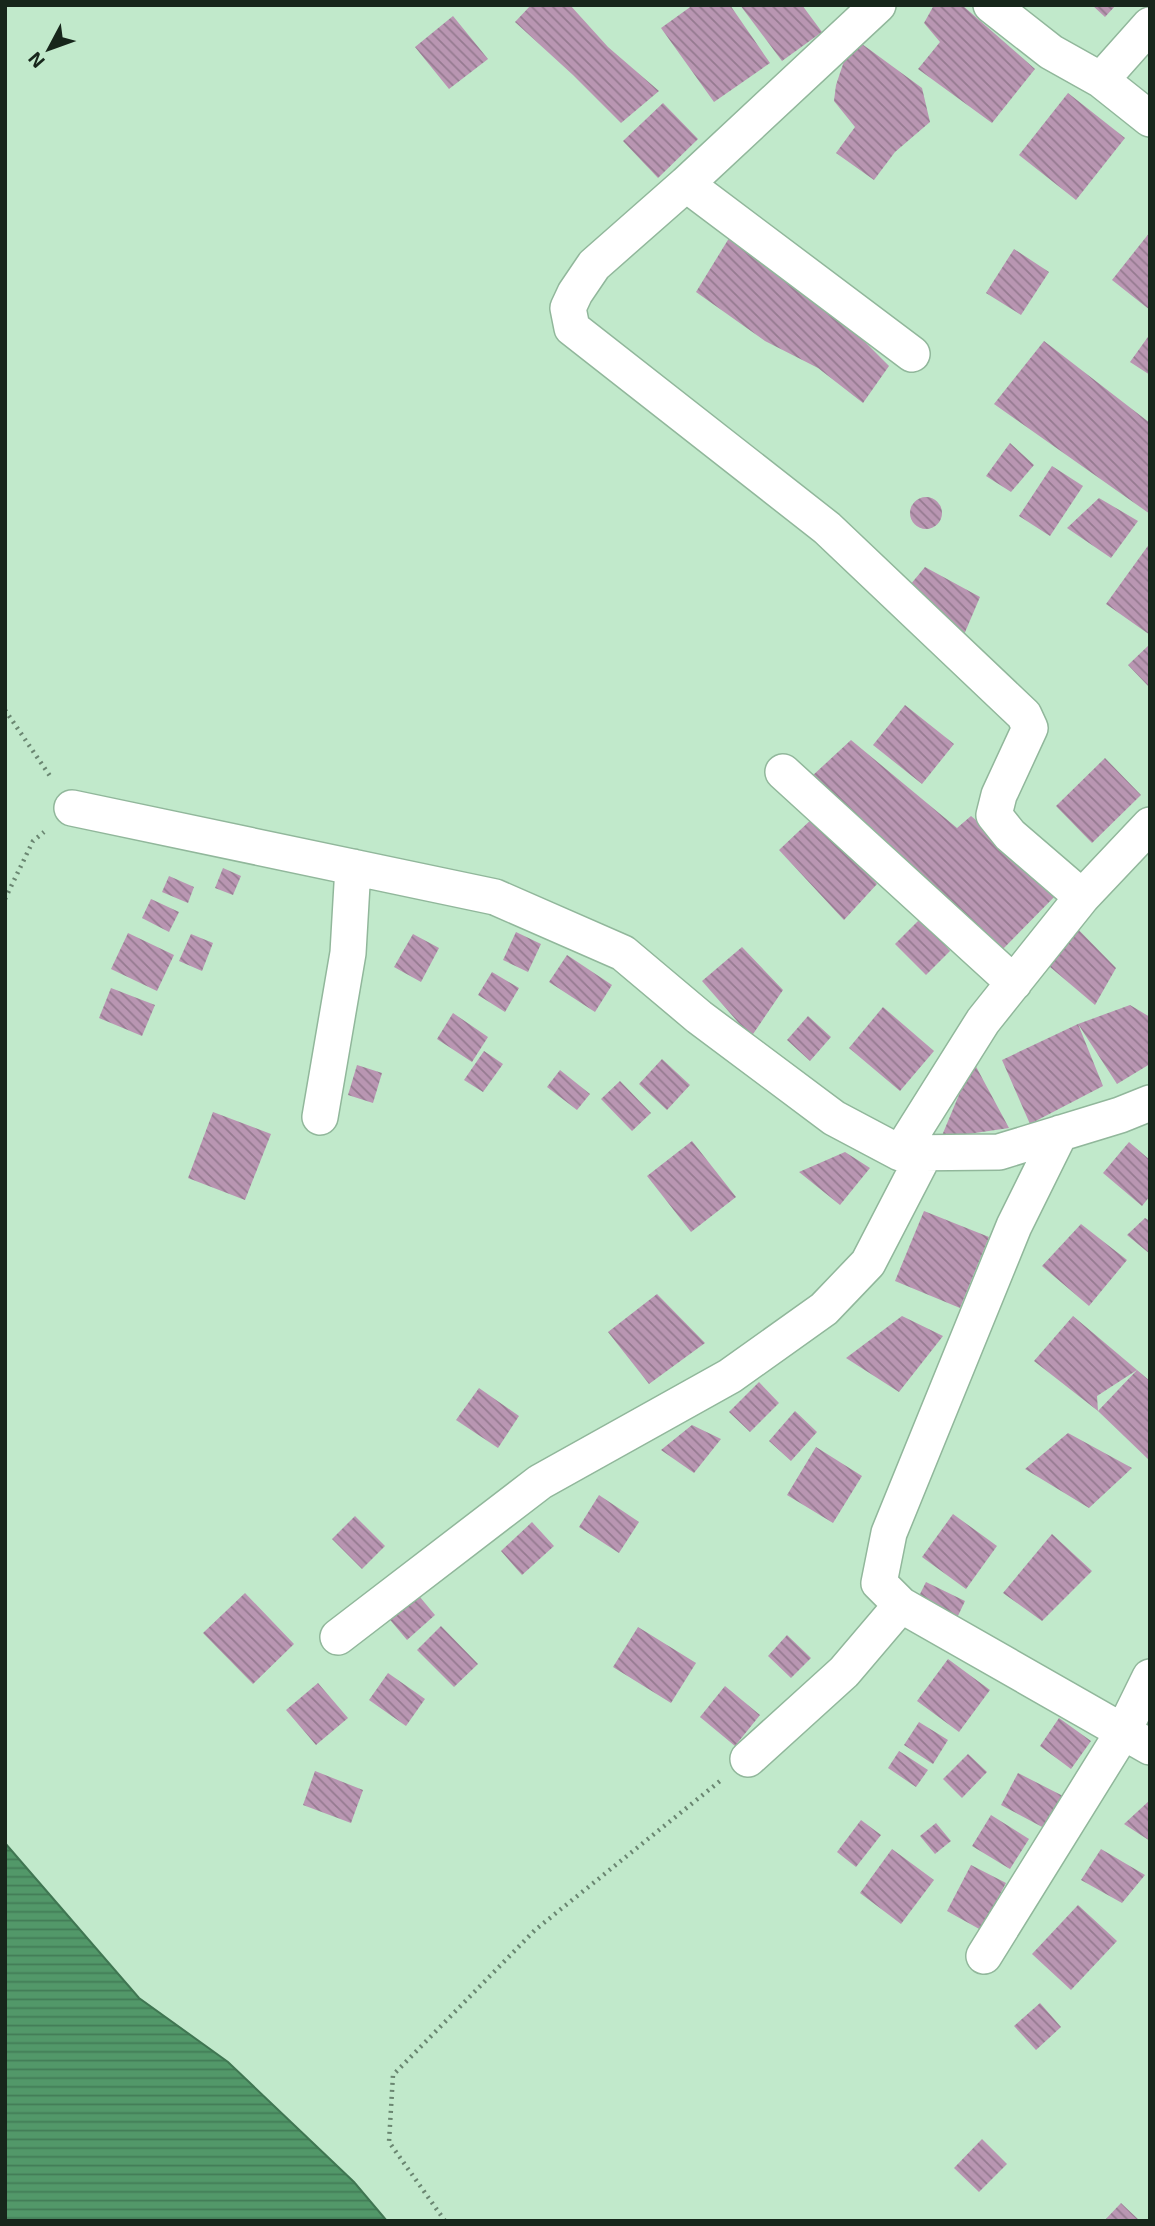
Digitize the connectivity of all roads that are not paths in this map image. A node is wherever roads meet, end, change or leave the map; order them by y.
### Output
1 (878, 5) edge
2 (991, 5) edge
3 (1150, 26) edge
4 (1101, 80) junction
5 (1150, 120) edge
6 (686, 184) junction
7 (912, 354) dead end
8 (783, 772) dead end
9 (72, 808) road end
10 (1150, 825) edge
11 (353, 867) junction
12 (1082, 897) junction
13 (1014, 983) junction
14 (1150, 1103) edge
15 (320, 1117) dead end
16 (1060, 1133) junction
17 (913, 1153) junction
18 (901, 1605) junction
19 (338, 1637) dead end
20 (1150, 1677) edge
21 (1136, 1739) edge
22 (748, 1759) road end
23 (984, 1956) dead end

1 - 6 street
2 - 4 street
3 - 4 street
4 - 5 street
6 - 7 street
6 - 12 street
8 - 13 street
9 - 11 street
10 - 12 street
11 - 15 street
11 - 17 street
12 - 13 street
13 - 17 street
14 - 16 street
16 - 17 street
16 - 18 street
17 - 19 street
18 - 21 street
18 - 22 street
20 - 21 street
21 - 23 street

